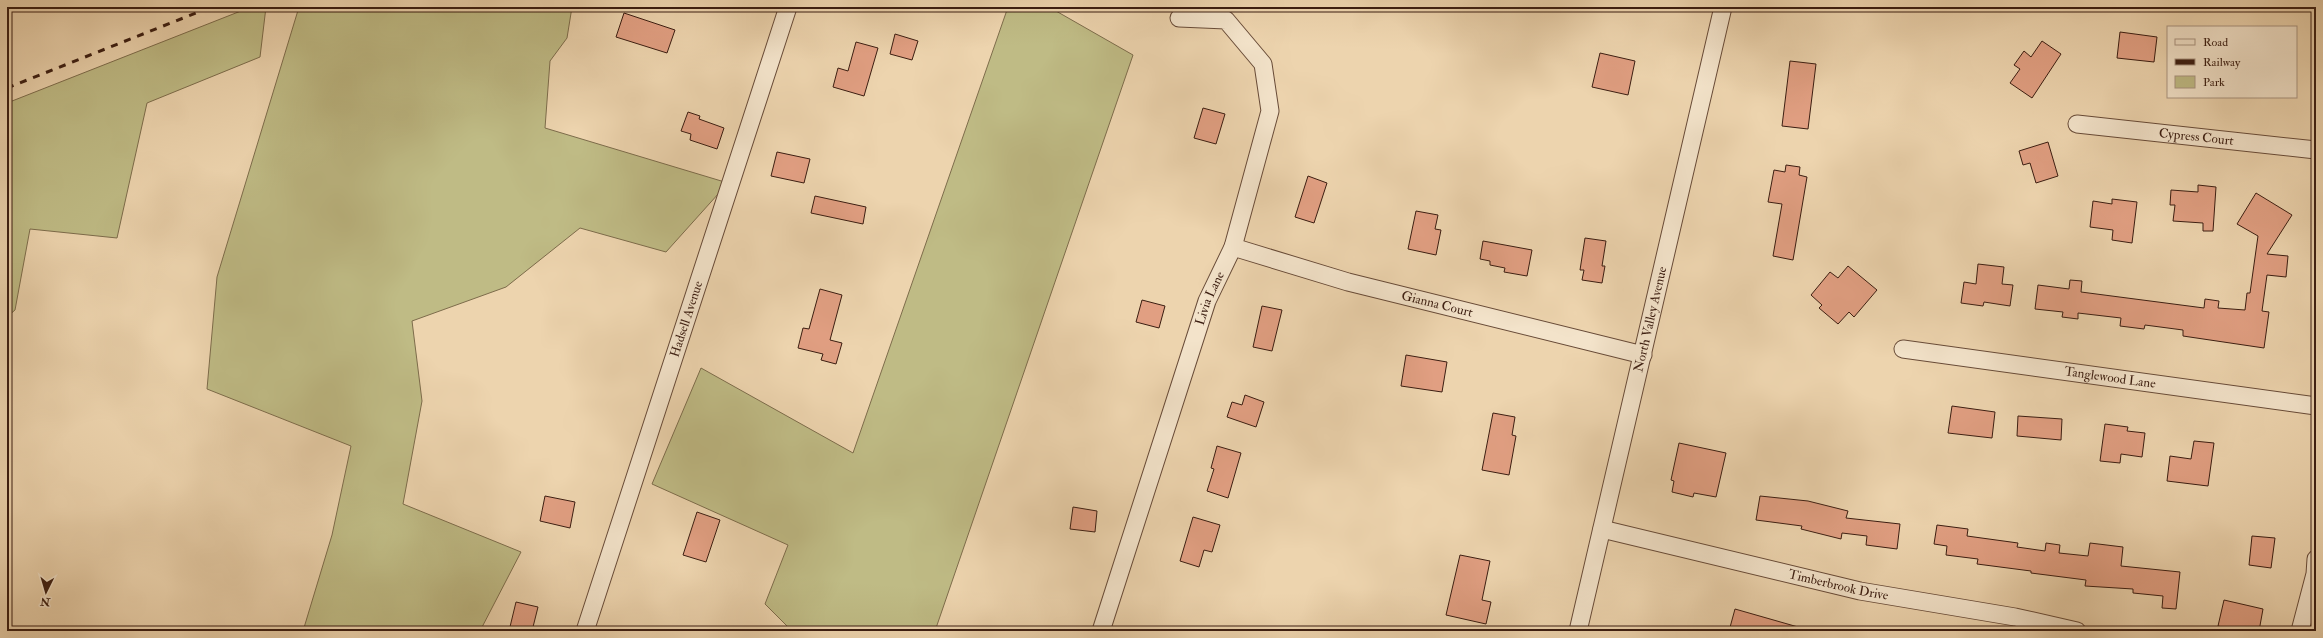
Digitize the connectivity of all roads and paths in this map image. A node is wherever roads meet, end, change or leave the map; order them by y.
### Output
1 (788, 7) edge
2 (1723, 7) edge
3 (1179, 18) dead end
4 (2077, 124) dead end
5 (2316, 150) edge
6 (1233, 247) junction
7 (1903, 349) dead end
8 (1643, 355) junction
9 (2316, 406) edge
10 (1602, 529) junction
11 (2316, 559) edge
12 (585, 631) edge
13 (1101, 631) edge
14 (1578, 631) edge
15 (2077, 631) edge
16 (2300, 631) edge

1 - 12 street, Hadsell Avenue
2 - 8 street, North Valley Avenue
3 - 6 street, Livia Lane
4 - 5 street, Cypress Court
6 - 8 street, Gianna Court
6 - 13 street, Livia Lane
7 - 9 street, Tanglewood Lane
8 - 10 street, North Valley Avenue
10 - 14 street, North Valley Avenue
10 - 15 street, Timberbrook Drive
11 - 16 street

